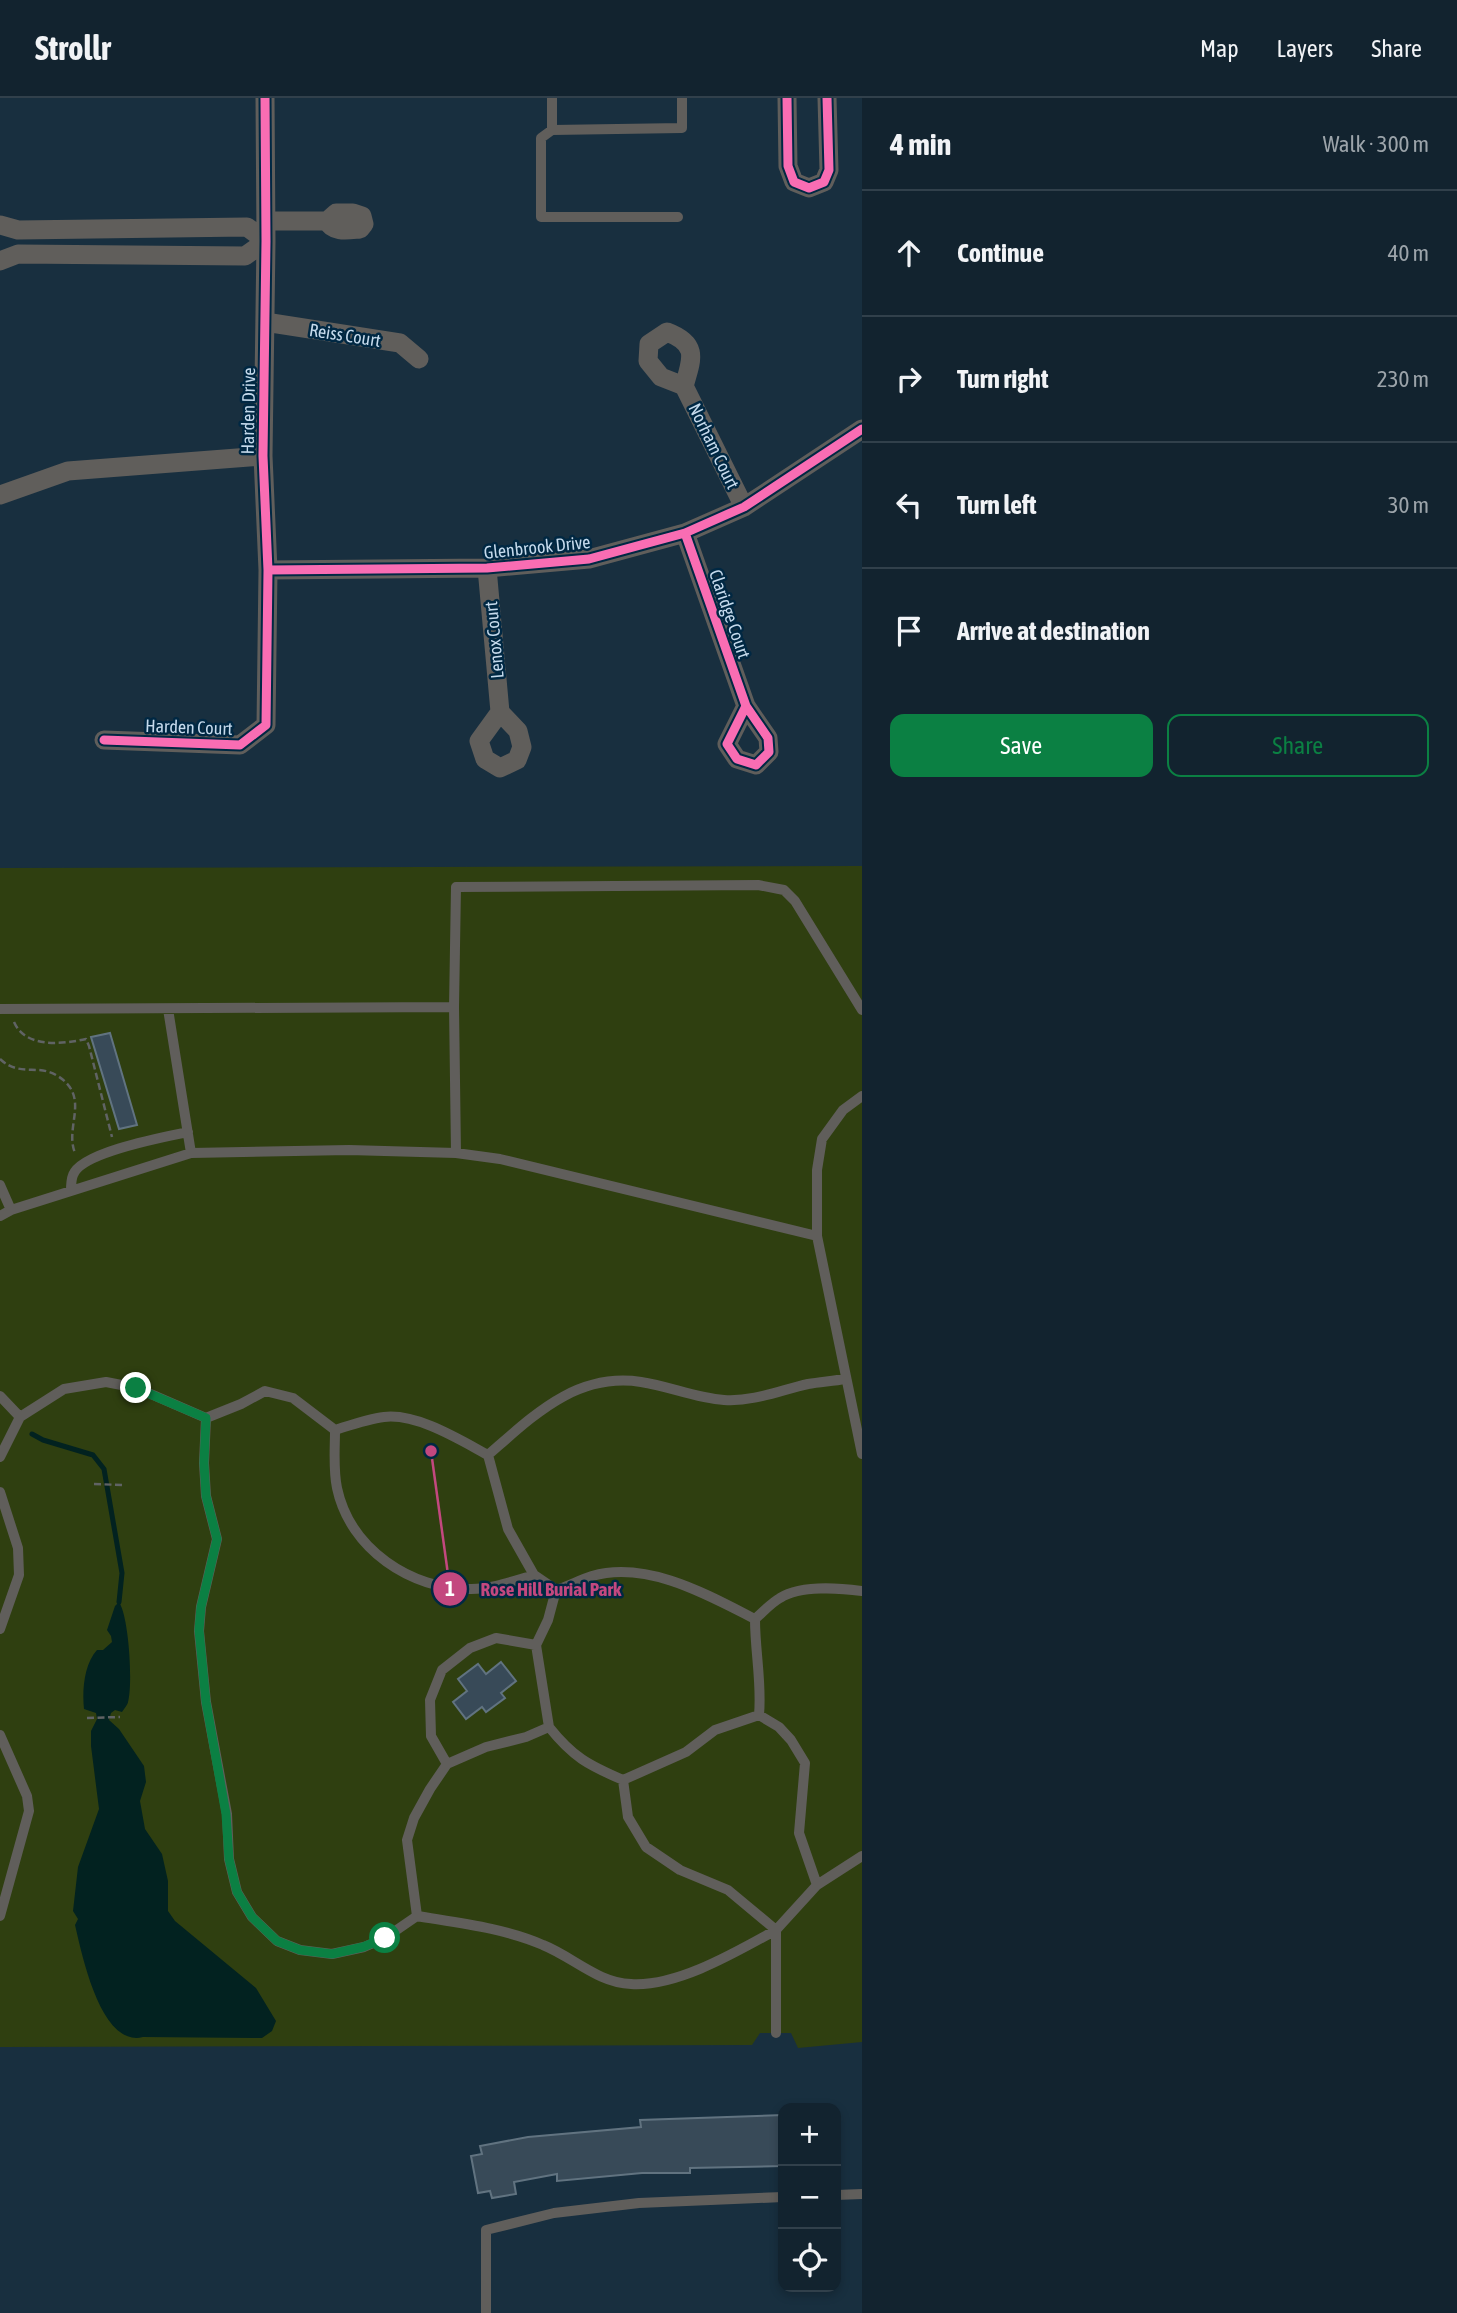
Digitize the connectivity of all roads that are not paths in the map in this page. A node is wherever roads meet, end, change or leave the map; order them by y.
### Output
1 (265, 98) edge
2 (552, 98) edge
3 (682, 98) edge
4 (788, 98) edge
5 (827, 98) edge
6 (552, 130) junction
7 (678, 217) dead end
8 (266, 220) junction
9 (327, 221) dead end
10 (0, 225) edge
11 (266, 242) junction
12 (0, 261) edge
13 (265, 323) junction
14 (419, 359) dead end
15 (684, 386) dead end
16 (861, 432) edge
17 (262, 456) junction
18 (0, 495) edge
19 (744, 507) junction
20 (685, 533) junction
21 (487, 568) junction
22 (268, 570) junction
23 (746, 706) dead end
24 (500, 712) dead end
25 (266, 724) joint
26 (104, 740) dead end
27 (454, 1007) junction
28 (0, 1009) edge
29 (168, 1009) junction
30 (862, 1010) edge
31 (862, 1096) edge
32 (188, 1132) junction
33 (191, 1153) junction
34 (456, 1153) junction
35 (0, 1185) edge
36 (71, 1191) junction
37 (11, 1210) junction
38 (0, 1216) edge
39 (817, 1236) junction
40 (845, 1379) junction
41 (0, 1396) edge
42 (20, 1417) junction
43 (206, 1418) junction
44 (335, 1430) junction
45 (862, 1454) edge
46 (488, 1455) junction
47 (0, 1457) edge
48 (0, 1492) edge
49 (534, 1575) junction
50 (556, 1590) junction
51 (862, 1591) edge
52 (755, 1619) junction
53 (0, 1629) edge
54 (536, 1645) junction
55 (759, 1715) junction
56 (549, 1727) junction
57 (0, 1735) edge
58 (447, 1764) junction
59 (623, 1780) junction
60 (862, 1856) edge
61 (817, 1885) junction
62 (0, 1916) edge
63 (417, 1916) junction
64 (776, 1930) junction
65 (776, 2033) dead end
66 (862, 2194) edge
67 (841, 2195) edge
68 (778, 2197) edge
69 (486, 2313) edge

1 - 8 street, Harden Drive
2 - 6 lane
3 - 6 lane
4 - 5 street
6 - 7 lane
8 - 9 street
8 - 11 street, Harden Drive
10 - 11 street
11 - 12 street
11 - 13 street, Harden Drive
13 - 14 street, Reiss Court
13 - 17 street, Harden Drive
15 - 19 street, Norham Court
16 - 19 street, Glenbrook Drive
17 - 18 street
17 - 22 street, Harden Drive
19 - 20 street, Glenbrook Drive
20 - 21 street, Glenbrook Drive
20 - 23 street, Claridge Court
21 - 22 street, Glenbrook Drive
21 - 24 street, Lenox Court
22 - 25 street, Harden Drive
25 - 26 street, Harden Court
27 - 29 lane
27 - 30 lane
27 - 34 lane
28 - 29 lane
29 - 32 lane
31 - 39 lane
32 - 33 lane
32 - 36 lane
33 - 34 lane
33 - 36 lane
34 - 39 lane
35 - 37 lane
36 - 37 lane
37 - 38 lane
39 - 40 lane
40 - 45 lane
40 - 46 lane
41 - 42 lane
42 - 43 lane
42 - 47 lane
43 - 44 lane
43 - 63 lane
44 - 46 lane
44 - 49 lane
46 - 49 lane
48 - 53 lane
49 - 50 lane
50 - 52 lane
50 - 54 lane
51 - 52 lane
52 - 55 lane
54 - 56 lane
54 - 58 lane
55 - 59 lane
55 - 61 lane
56 - 58 lane
56 - 59 lane
57 - 62 lane
58 - 63 lane
59 - 64 lane
60 - 61 lane
61 - 64 lane
63 - 64 lane
64 - 65 lane
66 - 67 lane
68 - 69 lane

